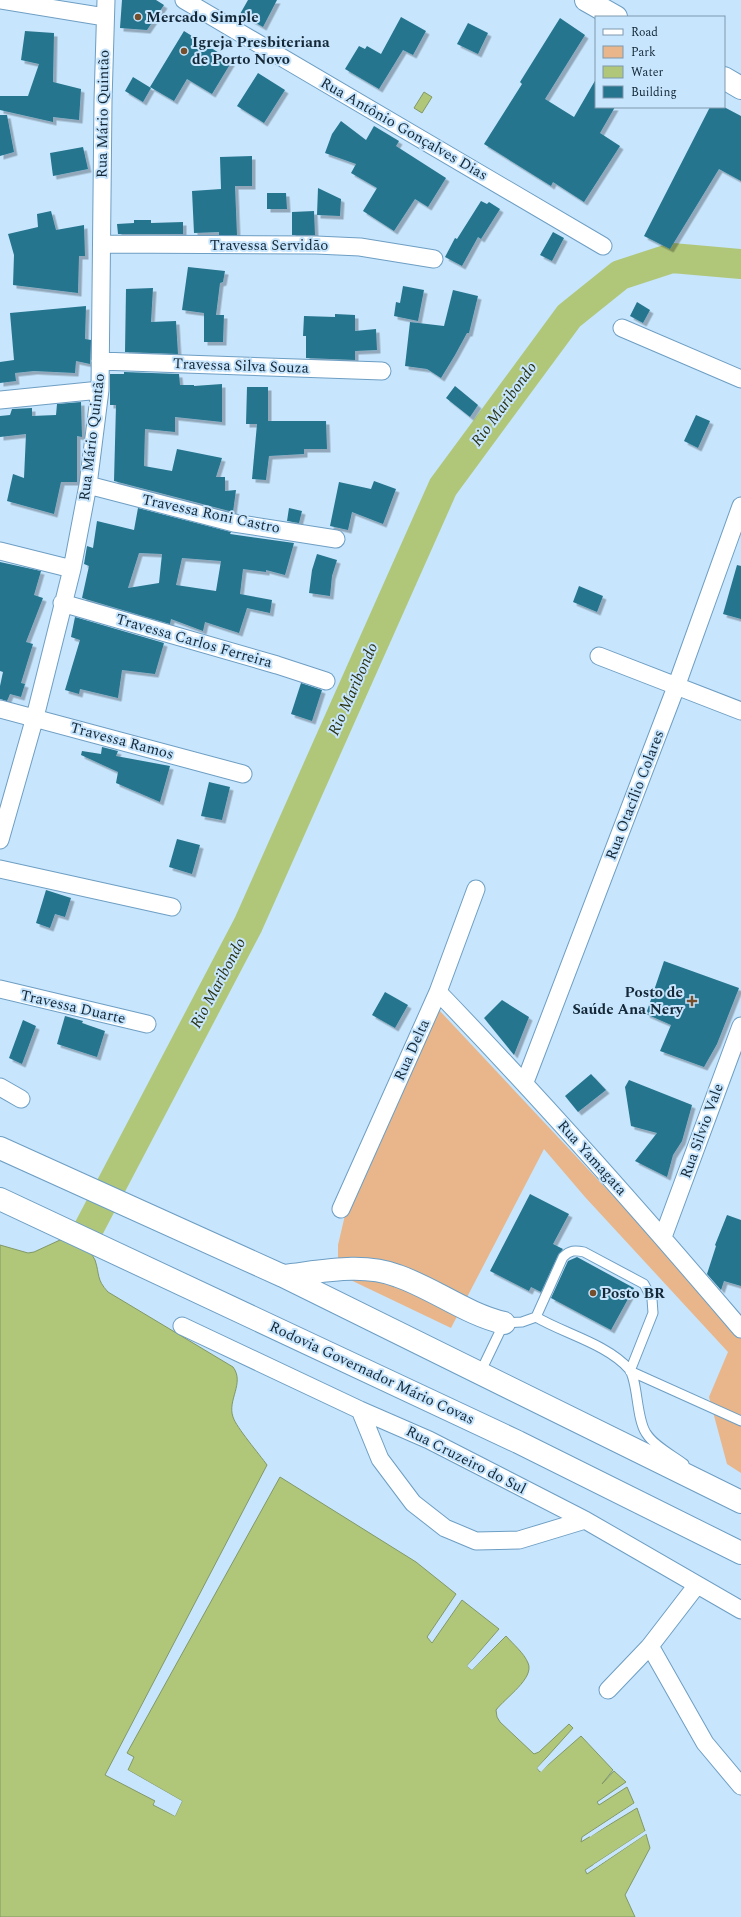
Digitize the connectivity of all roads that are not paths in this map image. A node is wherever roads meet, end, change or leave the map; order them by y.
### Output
1 (0, 0) edge
2 (106, 0) edge
3 (184, 0) edge
4 (586, 0) edge
5 (614, 16) edge
6 (105, 17) junction
7 (725, 79) edge
8 (741, 88) edge
9 (102, 244) junction
10 (603, 246) dead end
11 (434, 259) dead end
12 (622, 328) dead end
13 (100, 361) junction
14 (382, 371) dead end
15 (741, 379) edge
16 (100, 390) junction
17 (0, 400) edge
18 (88, 485) junction
19 (741, 506) edge
20 (336, 539) dead end
21 (0, 552) edge
22 (72, 569) junction
23 (62, 603) junction
24 (599, 656) dead end
25 (326, 681) dead end
26 (676, 687) junction
27 (0, 709) edge
28 (741, 711) edge
29 (35, 718) junction
30 (243, 774) dead end
31 (0, 840) edge
32 (0, 869) edge
33 (476, 889) dead end
34 (172, 907) dead end
35 (0, 989) edge
36 (438, 992) junction
37 (146, 1024) dead end
38 (741, 1026) edge
39 (524, 1082) junction
40 (0, 1088) edge
41 (21, 1099) dead end
42 (0, 1148) edge
43 (0, 1199) edge
44 (341, 1209) dead end
45 (663, 1237) junction
46 (283, 1276) junction
47 (536, 1318) junction
48 (504, 1323) junction
49 (182, 1326) dead end
50 (741, 1329) edge
51 (630, 1371) junction
52 (480, 1373) junction
53 (360, 1410) junction
54 (741, 1421) edge
55 (720, 1491) junction
56 (741, 1502) edge
57 (585, 1520) junction
58 (741, 1553) edge
59 (697, 1585) junction
60 (741, 1610) edge
61 (650, 1646) junction
62 (608, 1690) dead end
63 (741, 1785) edge

1 - 6 street
2 - 6 street, Rua Mário Quintão
3 - 10 street, Rua Antônio Gonçalves Dias
4 - 5 main road
6 - 9 street, Rua Mário Quintão
7 - 8 main road
9 - 11 street, Travessa Servidão
9 - 13 street, Rua Mário Quintão
12 - 15 street
13 - 14 street, Travessa Silva Souza
13 - 16 street, Rua Mário Quintão
16 - 17 street
16 - 18 street, Rua Mário Quintão
18 - 20 street, Travessa Roni Castro
18 - 22 street, Rua Mário Quintão
19 - 26 street, Rua Otacílio Colares
21 - 22 street
22 - 23 street, Rua Mário Quintão
23 - 25 street, Travessa Carlos Ferreira
23 - 29 street, Rua Mário Quintão
24 - 26 street
26 - 28 street
26 - 39 street, Rua Otacílio Colares
27 - 29 street, Travessa Ramos
29 - 30 street, Travessa Ramos
29 - 31 street, Rua Mário Quintão
32 - 34 street
33 - 36 street, Rua Delta
35 - 37 street, Travessa Duarte
36 - 39 street, Rua Yamagata
36 - 44 street, Rua Delta
38 - 45 street, Rua Silvio Vale
39 - 45 street, Rua Yamagata
40 - 41 street
42 - 46 main road
43 - 58 main road, Rodovia Governador Mário Covas
45 - 50 street, Rua Yamagata
46 - 48 main road
46 - 52 main road
47 - 48 lane
47 - 51 lane
47 - 51 lane
48 - 52 lane
49 - 53 street, Rua Cruzeiro do Sul
51 - 54 lane
51 - 55 lane
52 - 55 main road
53 - 57 street, Rua Cruzeiro do Sul
53 - 57 street
55 - 56 main road
57 - 59 street, Rua Cruzeiro do Sul
59 - 60 street, Rua Cruzeiro do Sul
59 - 61 street
61 - 62 street
61 - 63 street

